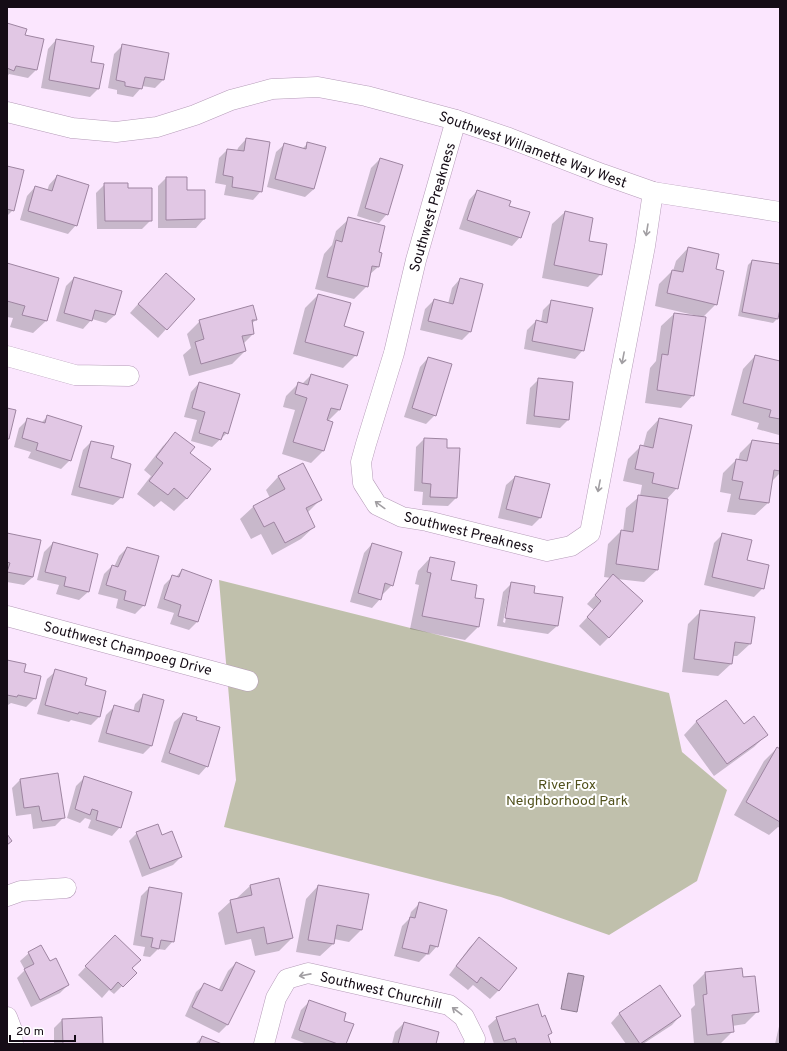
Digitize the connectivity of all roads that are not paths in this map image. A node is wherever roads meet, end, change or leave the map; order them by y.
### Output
1 (7, 112) edge
2 (456, 120) junction
3 (653, 192) junction
4 (780, 212) edge
5 (7, 356) edge
6 (129, 376) dead end
7 (7, 616) edge
8 (248, 681) dead end
9 (66, 888) dead end
10 (7, 896) edge
11 (7, 1017) edge
12 (13, 1044) edge
13 (264, 1044) edge
14 (474, 1044) edge

1 - 2 street, Southwest Willamette Way West
2 - 3 street, Southwest Willamette Way West
3 -> 2 street, Southwest Preakness
3 - 4 street, Southwest Willamette Way West
5 - 6 street
7 - 8 street, Southwest Champoeg Drive
9 - 10 street
11 - 12 street
14 -> 13 street, Southwest Churchill

